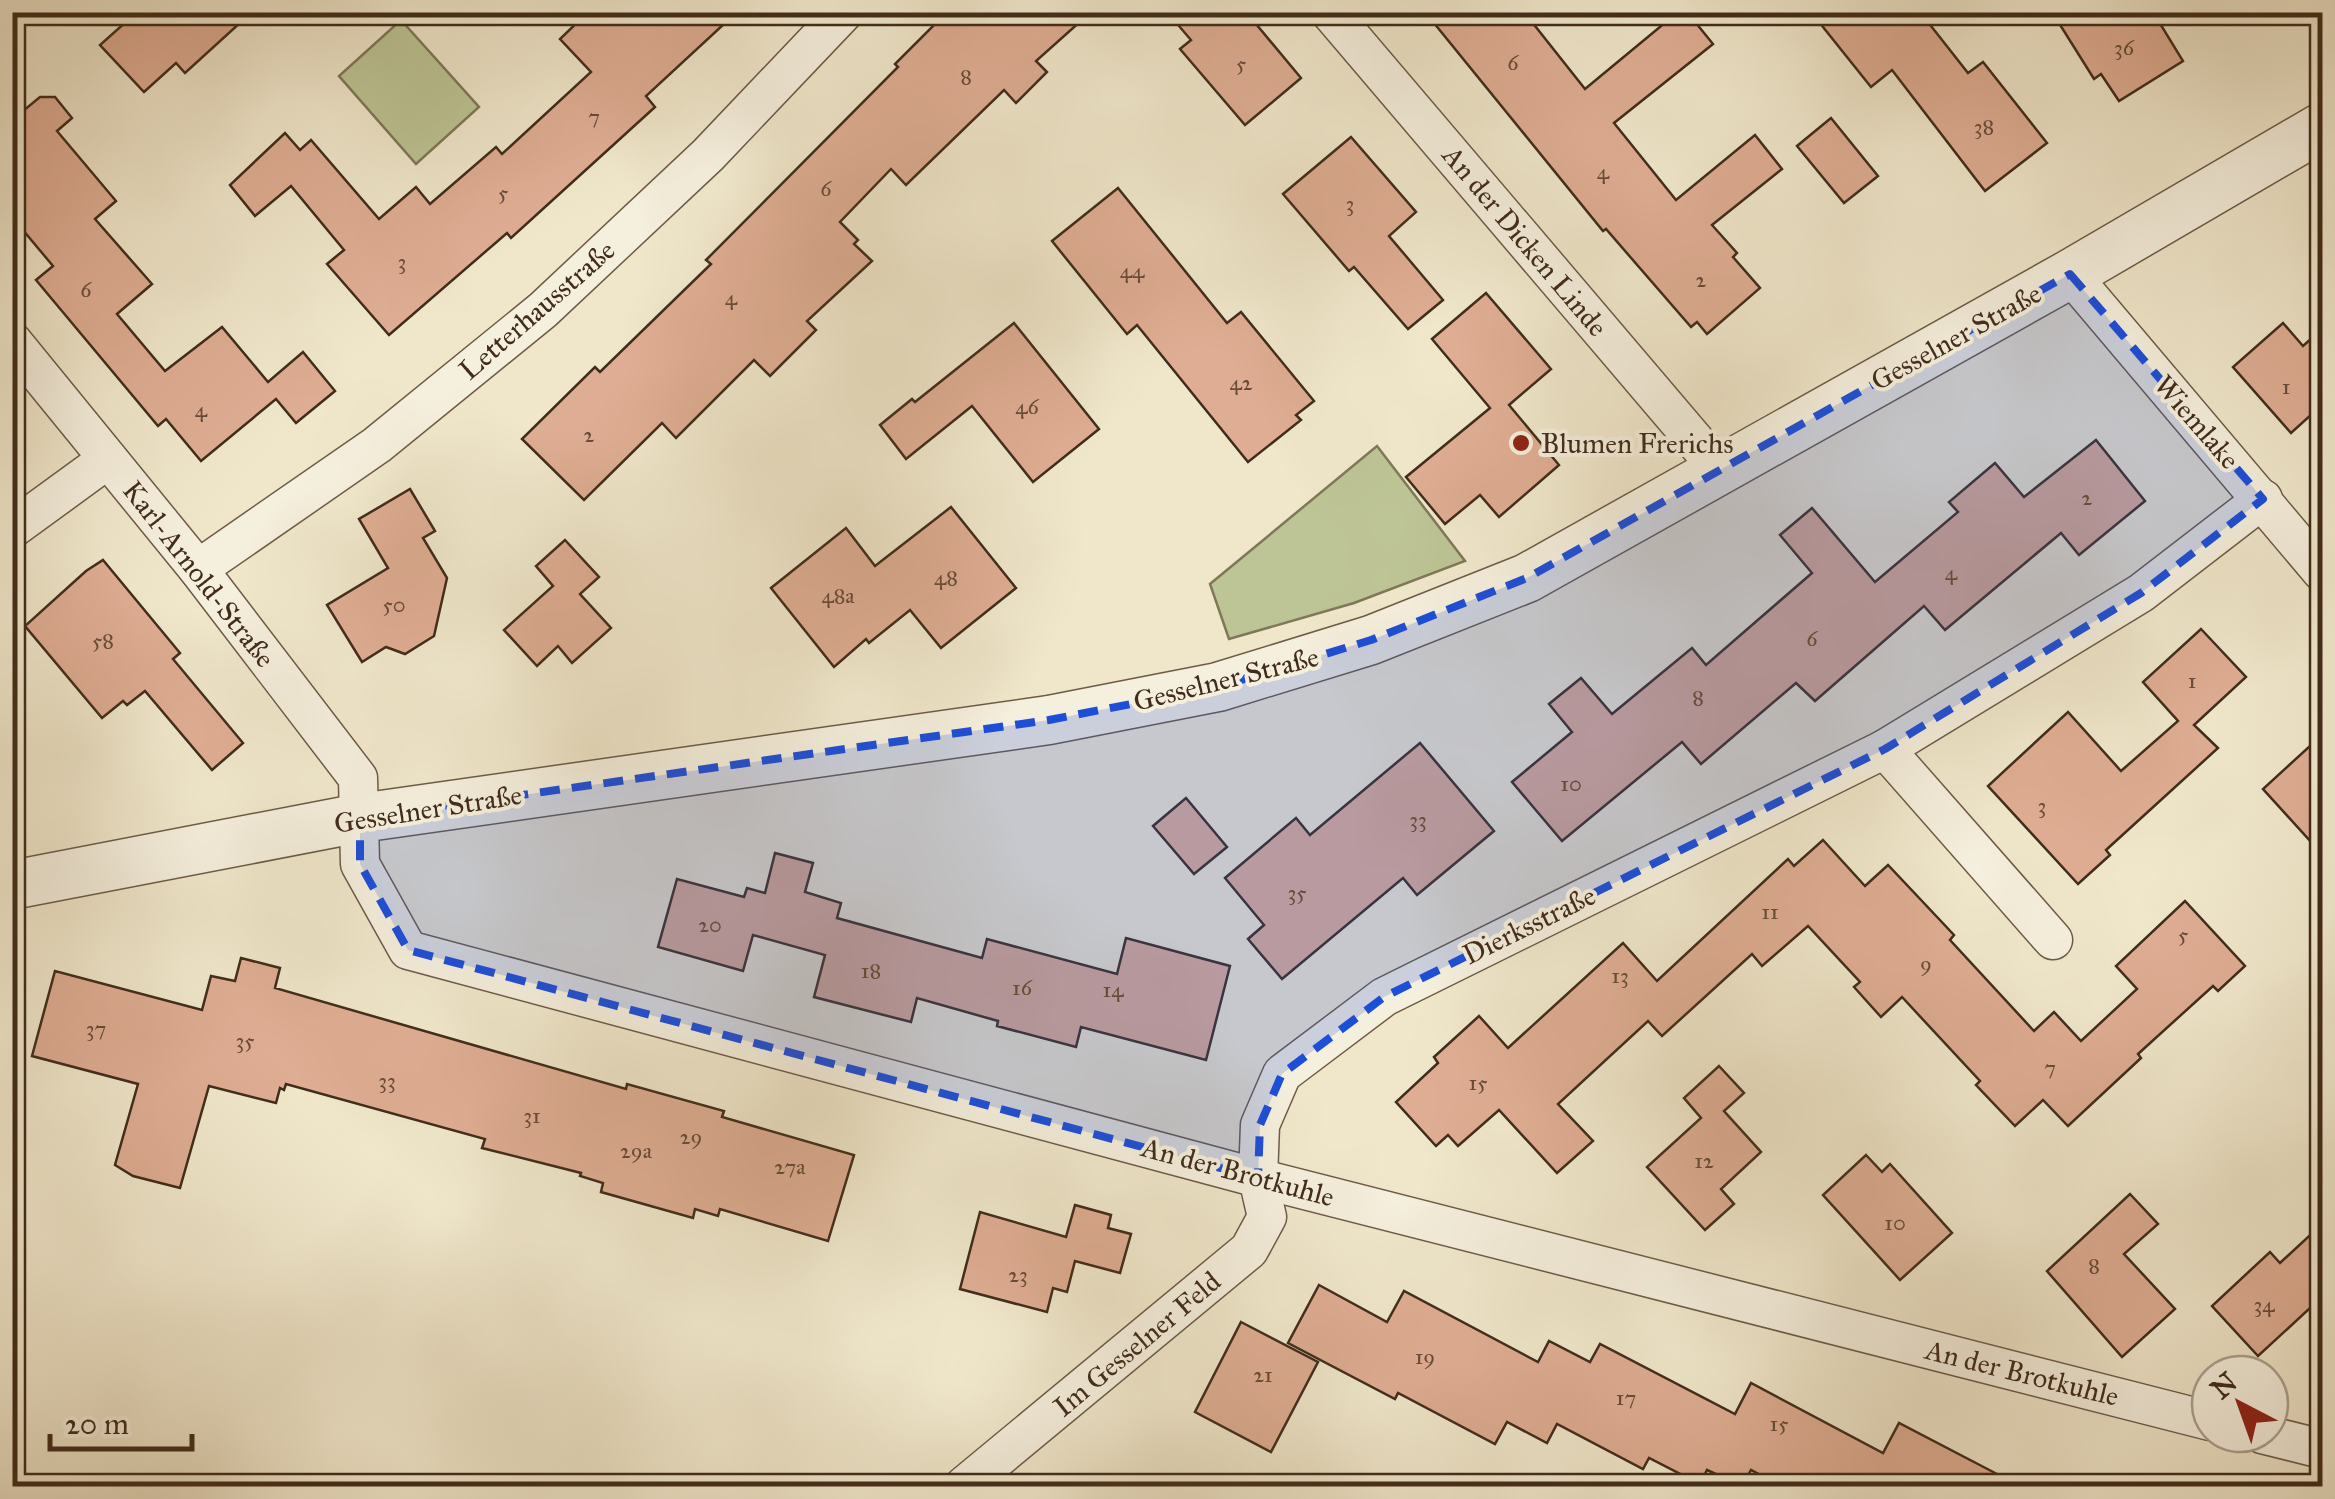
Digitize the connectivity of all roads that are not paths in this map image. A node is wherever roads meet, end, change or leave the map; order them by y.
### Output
1 (844, 12) edge
2 (1330, 12) edge
3 (2322, 128) edge
4 (2070, 274) junction
5 (12, 341) edge
6 (108, 459) junction
7 (1720, 470) junction
8 (2264, 499) junction
9 (12, 530) edge
10 (198, 569) junction
11 (2322, 572) edge
12 (1885, 750) junction
13 (360, 818) junction
14 (12, 885) edge
15 (2052, 940) dead end
16 (1258, 1178) junction
17 (2190, 1416) edge
18 (2290, 1441) edge
19 (2322, 1450) edge
20 (964, 1486) edge

1 - 10 street, Letterhausstraße
2 - 7 street, An der Dicken Linde
3 - 4 street, Gesselner Straße
4 - 7 street, Gesselner Straße
4 - 8 street, Wiemlake
5 - 6 street, Karl-Arnold-Straße
6 - 9 street
6 - 10 street, Karl-Arnold-Straße
7 - 13 street, Gesselner Straße
8 - 11 street, Wiemlake
8 - 12 street, Dierksstraße
10 - 13 street, Karl-Arnold-Straße
12 - 15 street
12 - 16 street, Dierksstraße
13 - 14 street, Gesselner Straße
13 - 16 street, An der Brotkuhle
16 - 17 street, An der Brotkuhle
16 - 20 street, Im Gesselner Feld
18 - 19 street

